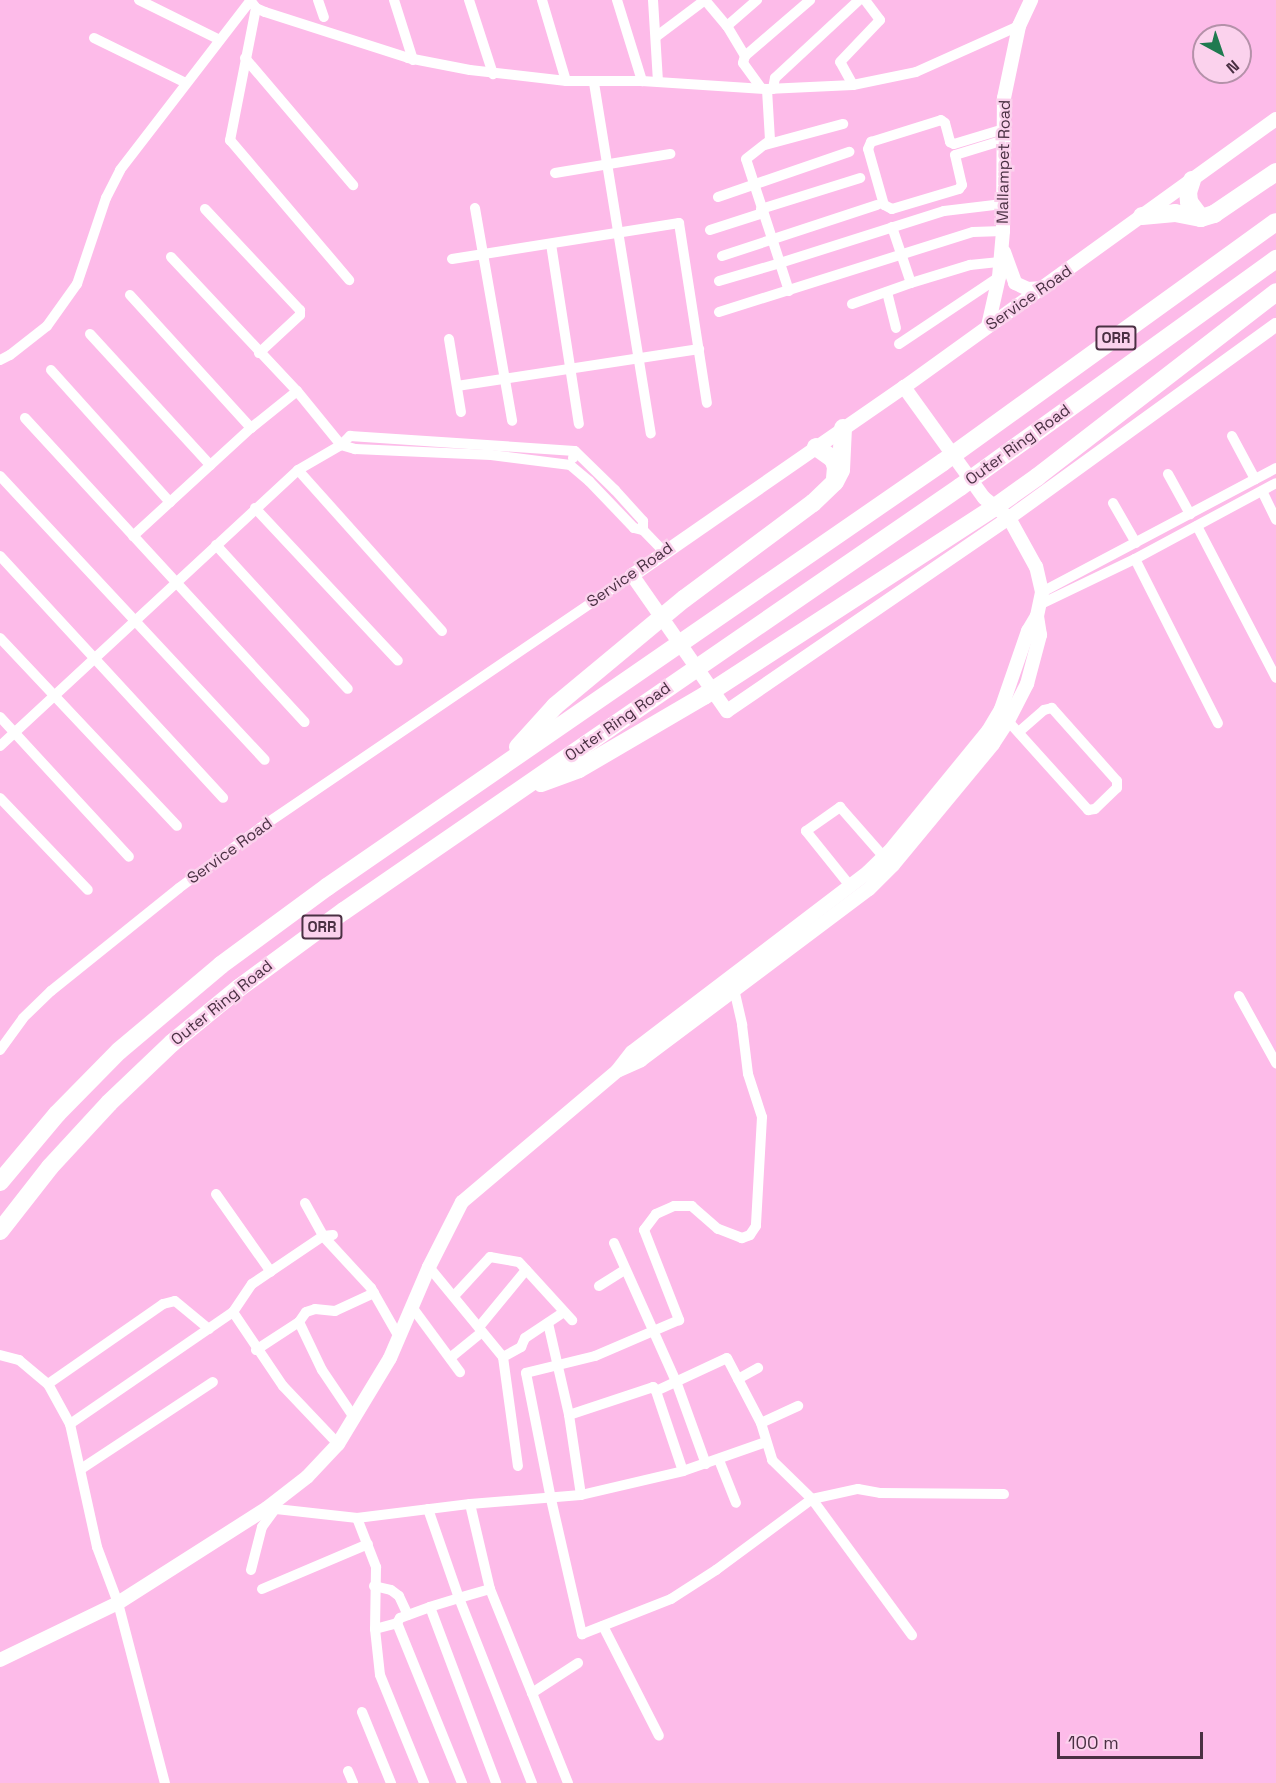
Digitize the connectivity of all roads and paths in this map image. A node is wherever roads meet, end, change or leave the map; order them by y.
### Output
1 (139, 0) edge
2 (318, 0) edge
3 (394, 0) edge
4 (469, 0) edge
5 (542, 0) edge
6 (617, 0) edge
7 (653, 0) edge
8 (757, 0) edge
9 (810, 0) edge
10 (859, 0) edge
11 (864, 0) edge
12 (1031, 0) edge
13 (252, 2) edge
14 (324, 17) dead end
15 (727, 26) junction
16 (1019, 26) junction
17 (657, 36) junction
18 (94, 38) dead end
19 (220, 39) junction
20 (745, 56) junction
21 (245, 58) junction
22 (413, 60) junction
23 (493, 74) junction
24 (567, 81) junction
25 (642, 81) junction
26 (658, 82) junction
27 (186, 83) junction
28 (594, 83) junction
29 (853, 85) junction
30 (767, 89) junction
31 (1276, 119) edge
32 (843, 124) dead end
33 (1004, 134) junction
34 (762, 146) junction
35 (849, 152) dead end
36 (670, 154) dead end
37 (608, 164) junction
38 (1276, 172) edge
39 (555, 173) dead end
40 (860, 178) dead end
41 (1192, 180) junction
42 (353, 184) dead end
43 (753, 185) junction
44 (718, 197) dead end
45 (1003, 204) junction
46 (877, 205) dead end
47 (475, 208) dead end
48 (205, 209) dead end
49 (762, 211) junction
50 (1142, 216) junction
51 (1201, 218) junction
52 (1276, 222) edge
53 (892, 227) junction
54 (710, 230) dead end
55 (619, 233) junction
56 (1002, 238) junction
57 (771, 240) junction
58 (551, 244) junction
59 (483, 255) junction
60 (722, 256) dead end
61 (900, 256) junction
62 (171, 257) dead end
63 (1276, 259) edge
64 (452, 260) dead end
65 (1000, 262) junction
66 (780, 263) junction
67 (999, 277) junction
68 (349, 280) dead end
69 (718, 280) dead end
70 (911, 283) junction
71 (1044, 288) junction
72 (789, 291) junction
73 (887, 292) junction
74 (1276, 292) edge
75 (130, 296) dead end
76 (852, 304) dead end
77 (719, 312) dead end
78 (1276, 325) edge
79 (988, 326) junction
80 (896, 328) dead end
81 (90, 334) dead end
82 (449, 339) dead end
83 (899, 344) dead end
84 (699, 349) junction
85 (258, 353) junction
86 (639, 358) junction
87 (0, 360) edge
88 (570, 369) junction
89 (51, 370) dead end
90 (505, 379) junction
91 (457, 386) junction
92 (904, 387) junction
93 (297, 391) junction
94 (707, 403) dead end
95 (461, 412) dead end
96 (25, 418) dead end
97 (512, 421) dead end
98 (579, 424) dead end
99 (251, 428) junction
100 (843, 428) junction
101 (651, 433) dead end
102 (1232, 435) dead end
103 (422, 439) junction
104 (341, 445) junction
105 (816, 447) junction
106 (575, 451) junction
107 (422, 453) junction
108 (210, 465) junction
109 (570, 465) junction
110 (1276, 468) edge
111 (298, 470) junction
112 (1168, 474) dead end
113 (0, 476) edge
114 (1255, 479) junction
115 (835, 482) junction
116 (1276, 483) edge
117 (1262, 491) junction
118 (170, 502) junction
119 (1113, 503) dead end
120 (255, 508) junction
121 (1002, 512) junction
122 (1190, 514) junction
123 (1276, 520) edge
124 (1197, 526) junction
125 (643, 530) junction
126 (133, 536) junction
127 (1137, 543) junction
128 (216, 545) junction
129 (663, 551) junction
130 (0, 556) edge
131 (1135, 559) junction
132 (632, 575) junction
133 (176, 582) junction
134 (1040, 604) junction
135 (134, 622) junction
136 (442, 631) dead end
137 (0, 638) edge
138 (95, 657) junction
139 (398, 661) dead end
140 (1276, 678) edge
141 (348, 689) dead end
142 (54, 696) junction
143 (0, 717) edge
144 (1010, 718) junction
145 (1031, 721) junction
146 (305, 722) dead end
147 (1218, 723) dead end
148 (15, 732) junction
149 (1019, 732) junction
150 (0, 746) edge
151 (265, 760) dead end
152 (499, 769) junction
153 (517, 792) junction
154 (0, 798) edge
155 (223, 798) dead end
156 (177, 826) dead end
157 (129, 857) dead end
158 (884, 857) junction
159 (851, 887) junction
160 (88, 890) dead end
161 (734, 989) junction
162 (1239, 996) dead end
163 (0, 1050) edge
164 (1276, 1062) edge
165 (617, 1071) junction
166 (0, 1182) edge
167 (216, 1194) dead end
168 (305, 1203) dead end
169 (0, 1231) edge
170 (328, 1235) junction
171 (614, 1243) dead end
172 (429, 1267) junction
173 (526, 1270) junction
174 (625, 1270) junction
175 (271, 1272) junction
176 (599, 1286) dead end
177 (374, 1293) junction
178 (454, 1296) junction
179 (412, 1307) junction
180 (233, 1312) junction
181 (299, 1322) junction
182 (548, 1323) junction
183 (208, 1329) junction
184 (481, 1330) junction
185 (652, 1331) junction
186 (399, 1337) junction
187 (256, 1350) junction
188 (0, 1355) edge
189 (502, 1357) junction
190 (450, 1358) junction
191 (559, 1365) junction
192 (758, 1368) dead end
193 (460, 1372) dead end
194 (738, 1379) junction
195 (213, 1382) dead end
196 (48, 1384) junction
197 (677, 1384) junction
198 (656, 1391) junction
199 (798, 1406) dead end
200 (569, 1415) junction
201 (355, 1419) junction
202 (761, 1423) junction
203 (70, 1424) junction
204 (766, 1442) junction
205 (339, 1444) junction
206 (719, 1460) junction
207 (706, 1464) junction
208 (518, 1466) dead end
209 (81, 1469) junction
210 (683, 1471) junction
211 (1004, 1494) dead end
212 (581, 1495) junction
213 (550, 1499) junction
214 (812, 1499) junction
215 (736, 1503) dead end
216 (470, 1504) junction
217 (271, 1508) junction
218 (428, 1509) junction
219 (357, 1518) junction
220 (368, 1544) junction
221 (251, 1570) dead end
222 (374, 1586) junction
223 (262, 1589) dead end
224 (490, 1589) junction
225 (459, 1598) junction
226 (118, 1603) junction
227 (430, 1607) junction
228 (408, 1615) junction
229 (397, 1623) junction
230 (603, 1626) junction
231 (375, 1629) junction
232 (912, 1635) dead end
233 (0, 1660) edge
234 (578, 1663) dead end
235 (532, 1693) junction
236 (362, 1712) dead end
237 (658, 1736) dead end
238 (348, 1772) dead end
239 (165, 1783) edge
240 (353, 1783) edge
241 (391, 1783) edge
242 (424, 1783) edge
243 (462, 1783) edge
244 (496, 1783) edge
245 (532, 1783) edge
246 (568, 1783) edge

1 - 19 street
2 - 14 street
3 - 22 street
4 - 23 street
5 - 24 street
6 - 25 street
7 - 17 street
8 - 15 street
9 - 20 street
10 - 30 street
11 - 29 street
12 - 16 main road, Mallampet Road
13 - 19 street
13 - 21 street
13 - 22 street
15 - 17 street
15 - 20 street
16 - 29 street
16 - 33 main road, Mallampet Road
17 - 26 street
18 - 27 street
19 - 27 street
20 - 30 street
21 - 42 street
21 - 68 street
22 - 23 street
23 - 24 street
24 - 28 street
25 - 26 street
25 - 28 street
26 - 30 street
27 - 87 street
28 - 37 street
29 - 30 street
30 - 34 street
31 - 41 main road, Service Road
32 - 34 street
33 - 33 street
33 - 45 main road, Mallampet Road
34 - 43 street
35 - 43 street
36 - 37 street
37 - 39 street
37 - 55 street
38 - 51 highway
40 - 49 street
41 - 50 main road, Service Road
41 - 51 highway
43 - 44 street
43 - 49 street
45 - 53 street
45 - 56 main road, Mallampet Road
46 - 57 street
47 - 59 street
48 - 85 street
49 - 54 street
49 - 57 street
50 - 51 highway
50 - 71 main road, Service Road
52 - 152 highway, Outer Ring Road / ORR
53 - 61 street
53 - 66 street
55 - 58 street
55 - 84 street
55 - 86 street
56 - 61 street
56 - 65 main road, Mallampet Road
56 - 71 main road
57 - 60 street
57 - 66 street
58 - 59 street
58 - 88 street
59 - 64 street
59 - 90 street
61 - 70 street
61 - 72 street
62 - 85 street
63 - 153 highway, Outer Ring Road / ORR
65 - 67 main road, Mallampet Road
65 - 70 street
66 - 69 street
66 - 72 street
67 - 79 main road, Mallampet Road
67 - 83 street
70 - 73 street
71 - 79 main road, Service Road
72 - 77 street
73 - 76 street
73 - 80 street
74 - 121 highway
75 - 99 street
78 - 121 main road
79 - 92 main road, Service Road
81 - 108 street
82 - 91 street
84 - 86 street
84 - 94 street
85 - 93 street
86 - 88 street
86 - 101 street
88 - 90 street
88 - 98 street
89 - 118 street
90 - 91 street
90 - 97 street
91 - 95 street
92 - 100 main road, Service Road
92 - 121 main road
93 - 99 street
93 - 104 street
96 - 126 street
99 - 108 street
100 - 105 main road, Service Road
100 - 115 highway
102 - 114 street
103 - 104 street
103 - 106 street
103 - 107 street
104 - 107 street
104 - 111 street
105 - 115 highway
105 - 129 main road, Service Road
106 - 109 street
106 - 125 street
107 - 109 street
108 - 118 street
109 - 125 street
110 - 114 street
111 - 120 street
111 - 136 street
112 - 122 street
113 - 135 street
114 - 122 street
115 - 152 highway
116 - 117 street
117 - 123 street
117 - 124 street
118 - 126 street
119 - 127 street
120 - 128 street
120 - 139 street
121 - 132 main road
121 - 134 main road
121 - 153 highway
122 - 127 street
124 - 131 street
124 - 140 street
125 - 129 street
126 - 133 street
127 - 134 street
128 - 133 street
128 - 141 street
129 - 132 main road, Service Road
130 - 138 street
131 - 134 street
131 - 147 street
132 - 163 street, Service Road
133 - 135 street
133 - 146 street
134 - 144 main road
134 - 158 main road
135 - 138 street
135 - 151 street
137 - 142 street
138 - 142 street
138 - 155 street
142 - 148 street
142 - 156 street
143 - 148 street
144 - 145 street
144 - 149 street
144 - 161 main road
145 - 149 street
145 - 149 street
148 - 150 street
148 - 157 street
152 - 166 highway, Outer Ring Road / ORR
153 - 169 highway, Outer Ring Road / ORR
154 - 160 street
158 - 159 main road
158 - 159 street
159 - 165 main road
161 - 165 main road
161 - 185 street
162 - 164 street
165 - 172 main road
167 - 175 street
168 - 170 street
170 - 175 street
170 - 177 street
171 - 174 street
172 - 178 street
172 - 179 main road
173 - 178 street
173 - 182 street
173 - 184 street
174 - 176 street
174 - 185 street
175 - 180 street
177 - 181 street
177 - 186 street
178 - 184 street
179 - 186 main road
179 - 190 street
180 - 183 street
180 - 187 street
181 - 187 street
181 - 201 street
182 - 189 street
182 - 191 street
183 - 196 street
183 - 203 street
184 - 189 street
184 - 190 street
185 - 191 street
185 - 197 street
186 - 201 main road
187 - 205 street
188 - 196 street
189 - 208 street
190 - 193 street
191 - 200 street
191 - 213 street
192 - 194 street
194 - 197 street
194 - 202 street
195 - 209 street
196 - 203 street
197 - 198 street
197 - 207 street
198 - 200 street
198 - 210 street
199 - 202 street
200 - 212 street
201 - 205 main road
202 - 204 street
203 - 209 street
204 - 206 street
204 - 214 street
205 - 217 main road
206 - 207 street
206 - 215 street
207 - 210 street
209 - 226 street
210 - 212 street
211 - 214 street
212 - 213 street
213 - 216 street
213 - 230 street
214 - 230 street
214 - 232 street
216 - 218 street
216 - 224 street
217 - 219 street
217 - 221 street
217 - 226 main road
218 - 219 street
218 - 225 street
219 - 220 street
220 - 222 street
220 - 223 street
222 - 228 street
222 - 231 street
224 - 225 street
224 - 235 street
225 - 227 street
225 - 245 street
226 - 233 main road
226 - 239 street
227 - 228 street
227 - 244 street
228 - 229 street
229 - 231 street
229 - 243 street
230 - 237 street
231 - 242 street
234 - 235 street
235 - 246 street
236 - 241 street
238 - 240 street

